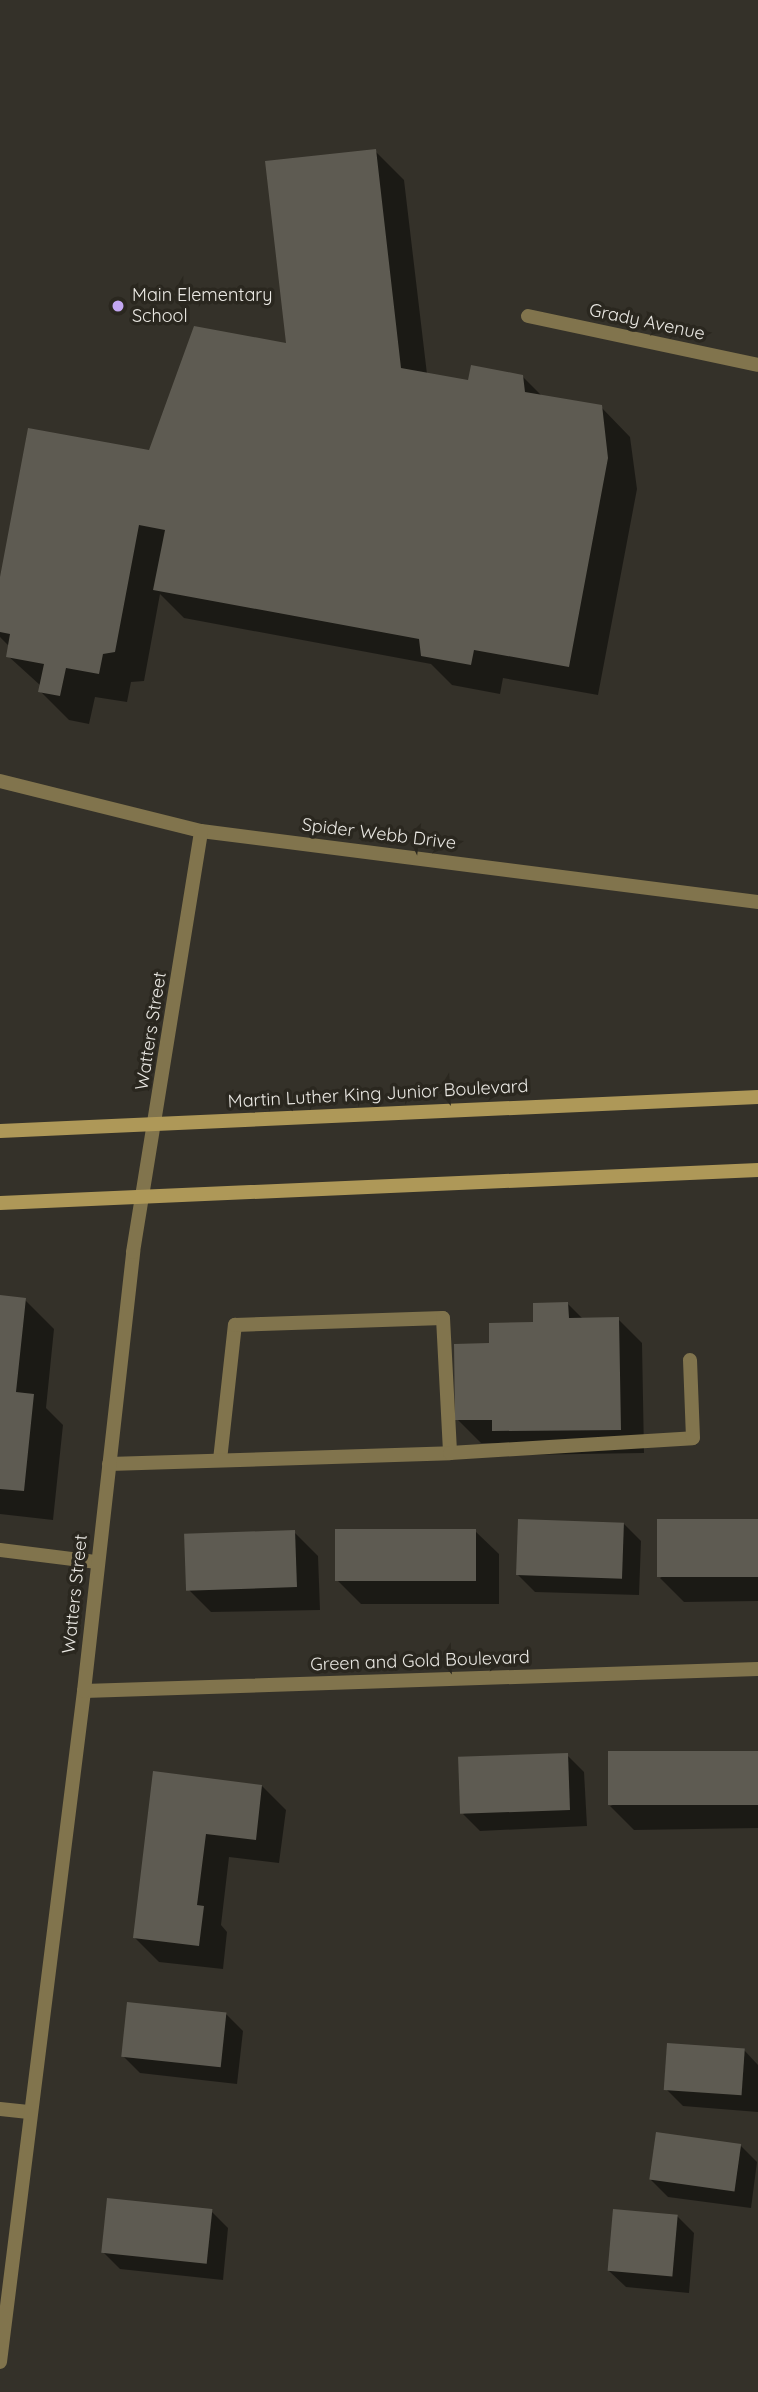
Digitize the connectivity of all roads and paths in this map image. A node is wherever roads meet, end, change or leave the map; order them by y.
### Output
1 (528, 316) dead end
2 (758, 365) edge
3 (0, 781) edge
4 (201, 831) junction
5 (758, 902) edge
6 (758, 1097) edge
7 (156, 1124) junction
8 (0, 1130) edge
9 (758, 1170) edge
10 (142, 1197) junction
11 (0, 1203) edge
12 (690, 1360) dead end
13 (450, 1453) junction
14 (220, 1460) junction
15 (109, 1464) junction
16 (0, 1550) edge
17 (97, 1562) junction
18 (758, 1669) edge
19 (84, 1691) junction
20 (0, 2109) edge
21 (31, 2112) junction
22 (0, 2362) edge

1 - 2 street, Grady Avenue
3 - 4 street, Spider Webb Drive
4 - 5 street, Spider Webb Drive
4 - 7 street, Watters Street
6 - 7 main road, Martin Luther King Junior Boulevard
7 - 8 main road, Martin Luther King Junior Boulevard
7 - 10 street, Watters Street
9 - 10 main road
10 - 11 main road
10 - 15 street, Watters Street
12 - 13 street
13 - 14 street
13 - 14 street
14 - 15 street
15 - 17 street, Watters Street
16 - 17 street
17 - 19 street, Watters Street
18 - 19 street, Green and Gold Boulevard
19 - 21 street, Watters Street
20 - 21 street
21 - 22 street, Watters Street

